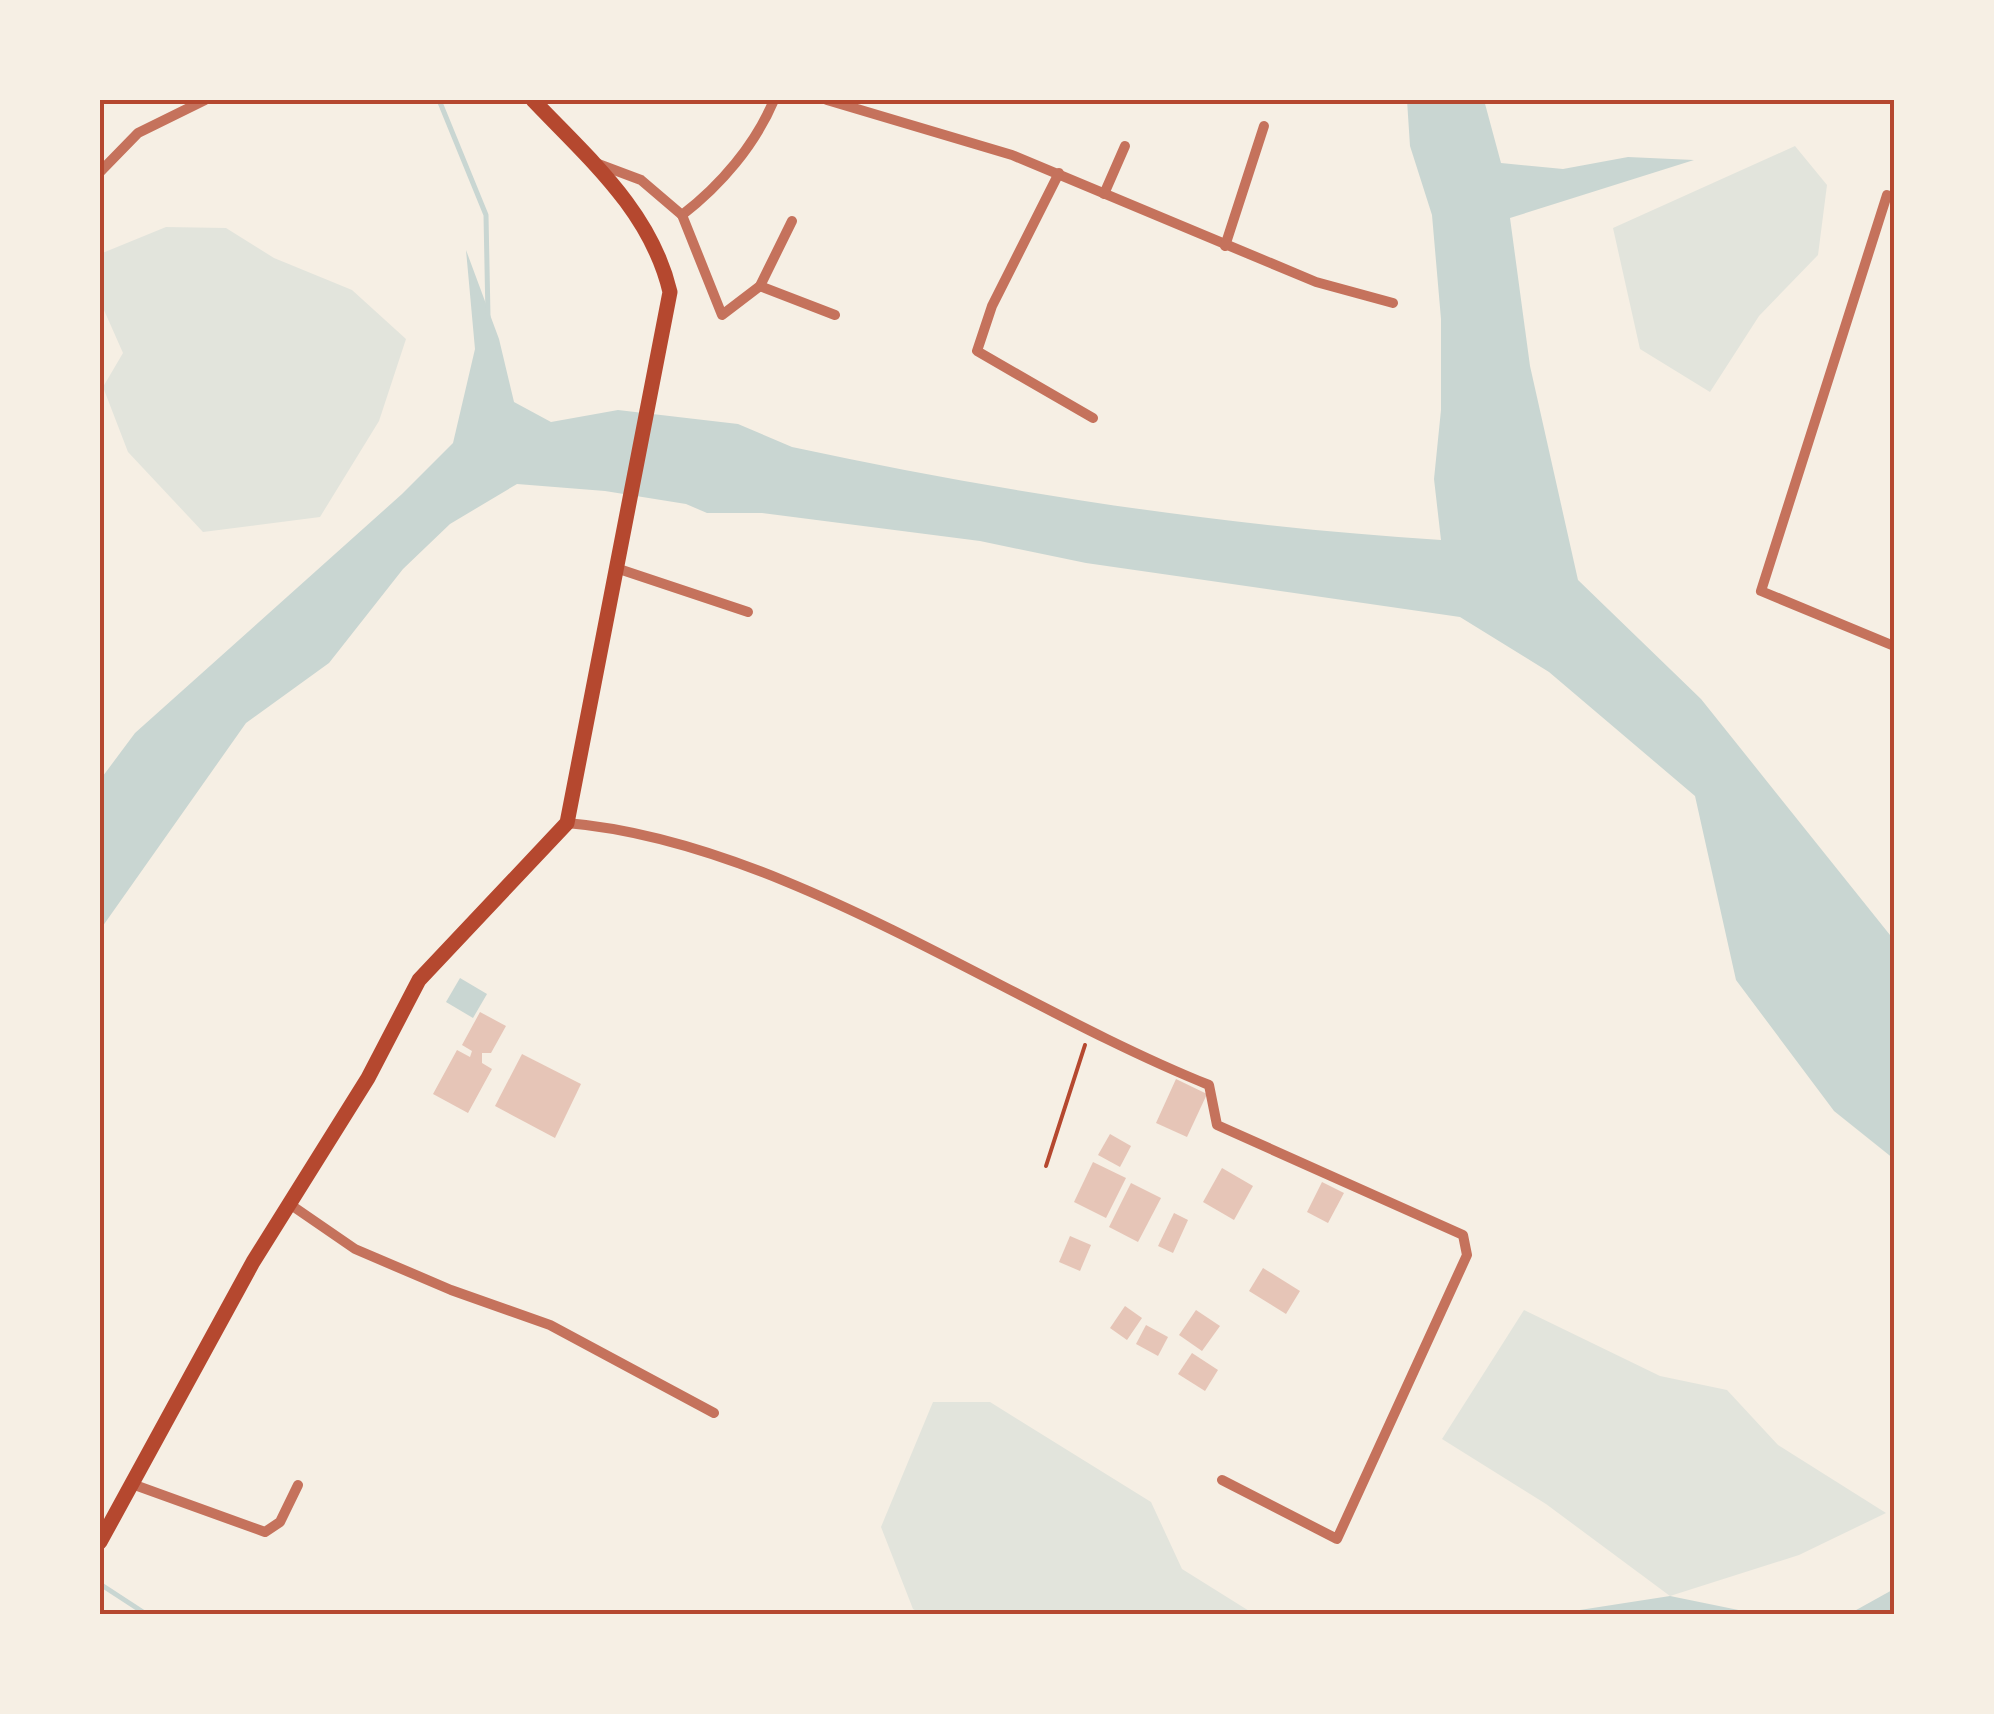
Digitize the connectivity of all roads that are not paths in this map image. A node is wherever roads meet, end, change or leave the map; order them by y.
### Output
1 (205, 100) edge
2 (534, 100) edge
3 (774, 100) edge
4 (827, 100) edge
5 (1264, 126) dead end
6 (1125, 146) dead end
7 (592, 162) junction
8 (100, 172) edge
9 (1060, 173) junction
10 (1104, 194) junction
11 (1894, 198) edge
12 (682, 214) junction
13 (792, 220) dead end
14 (1225, 246) junction
15 (760, 286) junction
16 (1393, 303) dead end
17 (834, 316) dead end
18 (1093, 418) dead end
19 (619, 569) junction
20 (748, 612) dead end
21 (1894, 646) edge
22 (567, 824) junction
23 (291, 1205) junction
24 (714, 1412) dead end
25 (1222, 1480) dead end
26 (132, 1484) junction
27 (298, 1485) dead end
28 (100, 1542) edge

1 - 8 street
2 - 7 main road
3 - 12 street
4 - 9 street
5 - 14 street
6 - 10 street
7 - 12 street
7 - 19 main road
9 - 10 street
9 - 18 street
10 - 14 street
11 - 21 street
12 - 15 street
13 - 15 street
14 - 16 street
15 - 17 street
19 - 20 street
19 - 22 main road
22 - 23 main road
22 - 25 street
23 - 24 street
23 - 26 main road
26 - 27 street
26 - 28 main road

